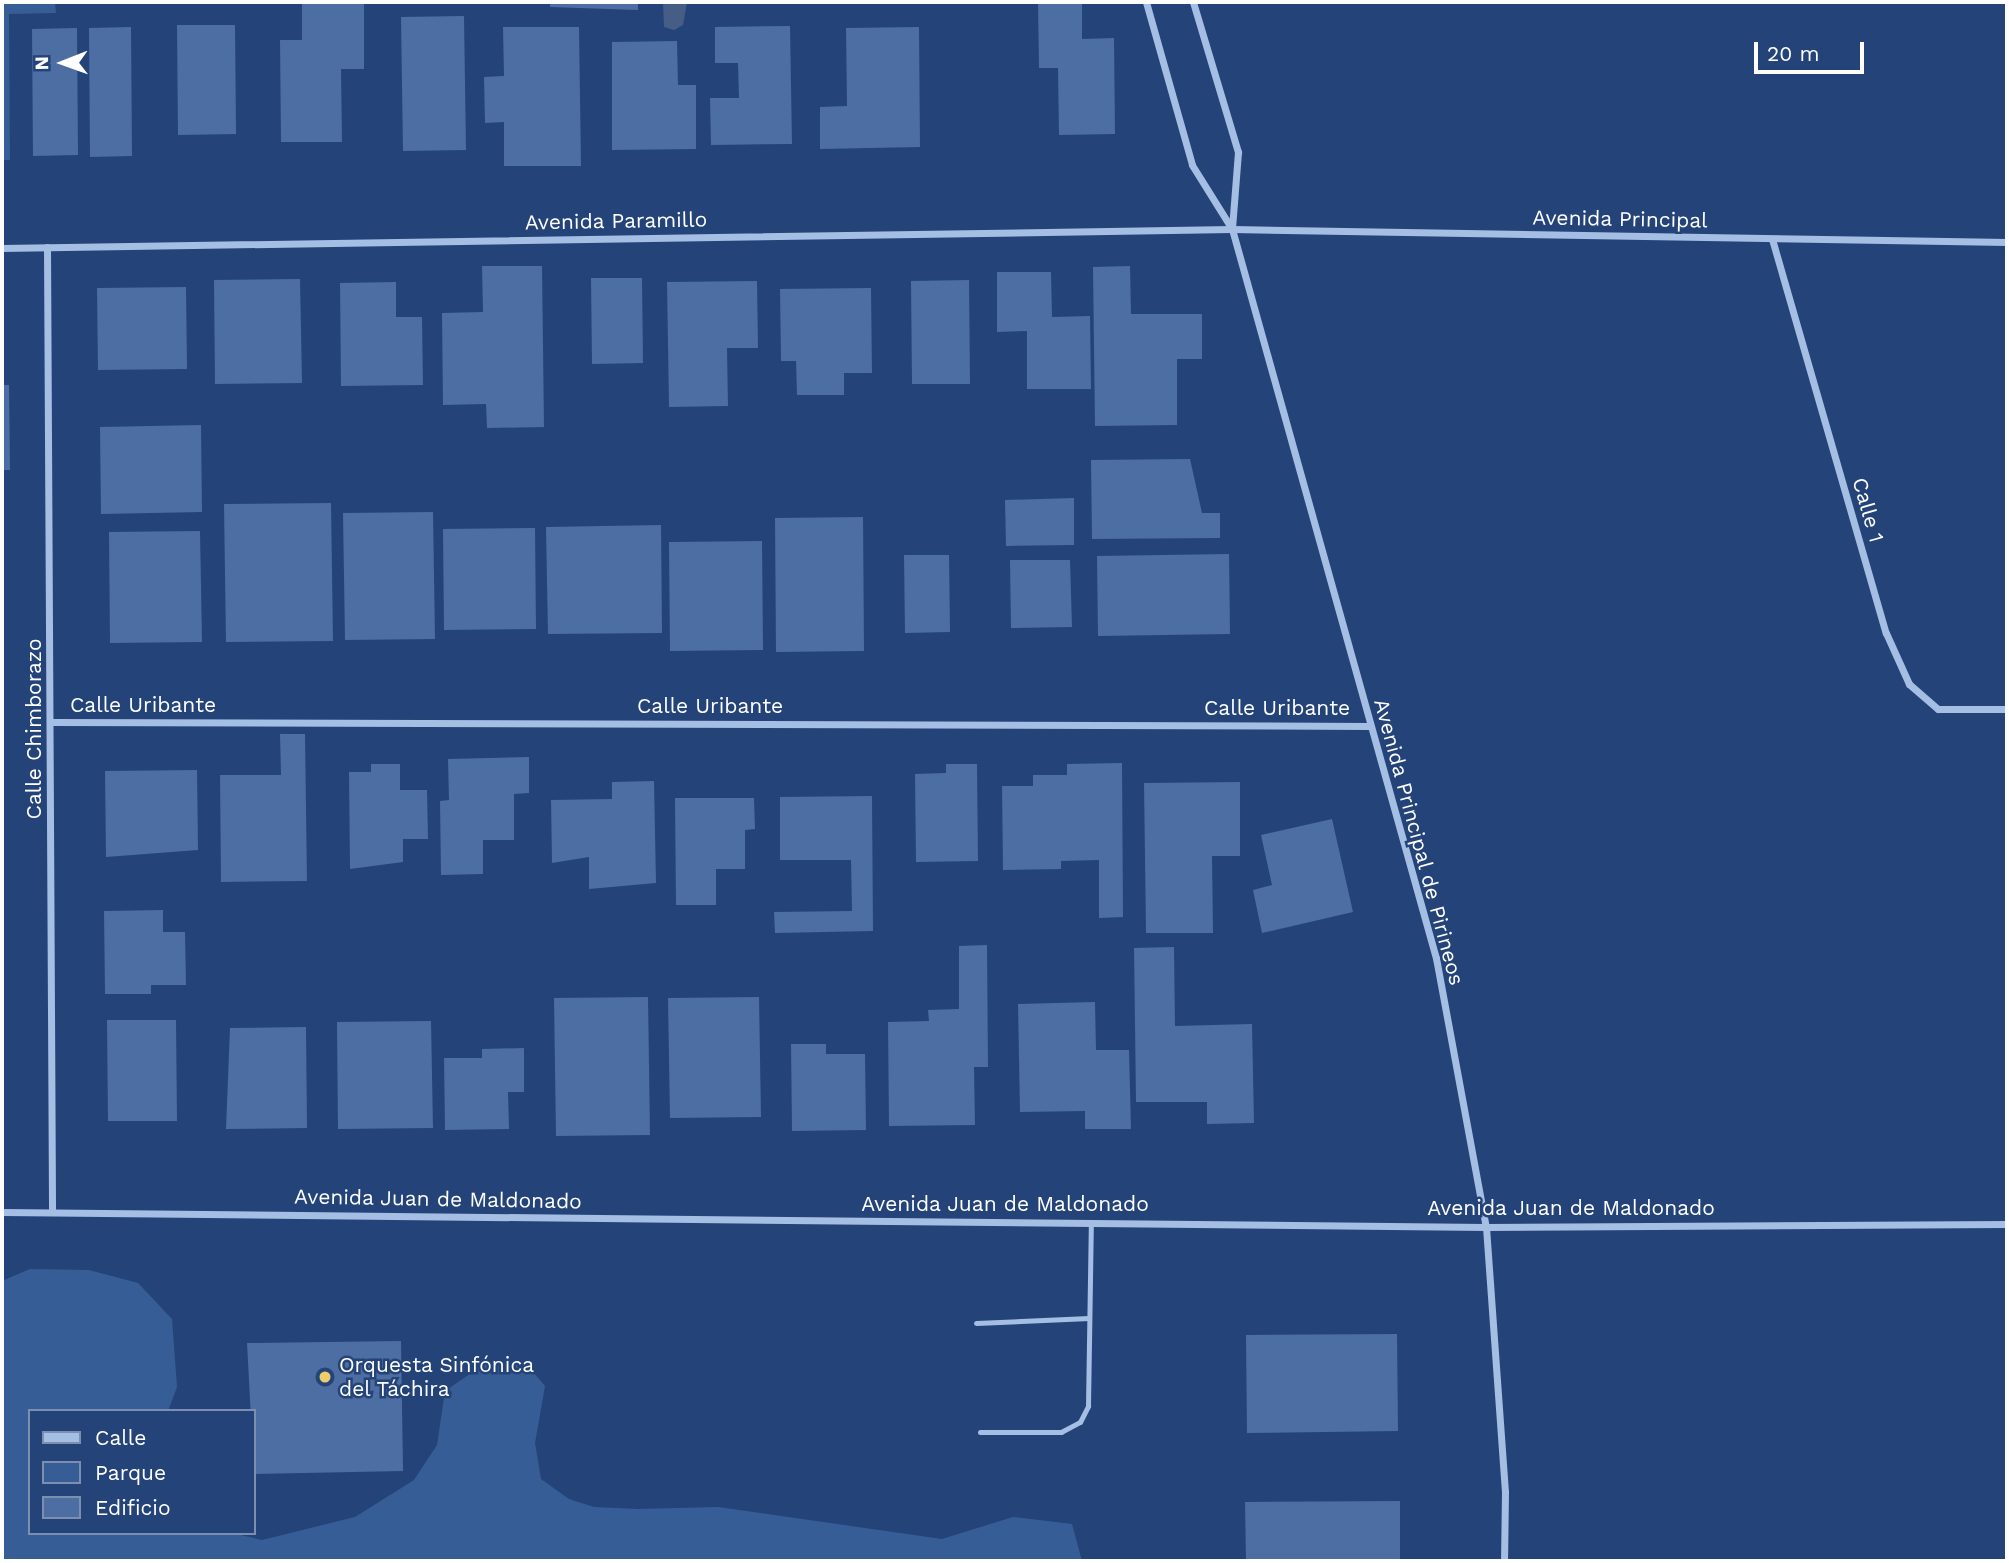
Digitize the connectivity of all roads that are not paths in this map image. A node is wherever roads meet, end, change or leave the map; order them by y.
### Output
1 (1146, 2) edge
2 (1193, 2) edge
3 (1232, 229) junction
4 (1772, 239) junction
5 (2007, 242) edge
6 (47, 247) junction
7 (2, 248) edge
8 (2007, 709) edge
9 (52, 722) junction
10 (1369, 726) junction
11 (2, 1212) edge
12 (52, 1212) junction
13 (1091, 1224) junction
14 (2007, 1224) edge
15 (1486, 1227) junction
16 (1089, 1318) junction
17 (976, 1323) dead end
18 (980, 1432) dead end
19 (1504, 1561) edge

1 - 3 street, Avenida Principal de Pirineos
2 - 3 street, Avenida Principal de Pirineos
3 - 4 street, Avenida Principal
3 - 6 street, Avenida Paramillo
3 - 10 street, Avenida Principal de Pirineos
4 - 5 street, Avenida Principal
4 - 8 street, Calle 1
6 - 7 street, Avenida Paramillo
6 - 9 street, Calle Chimborazo
9 - 10 street, Calle Uribante
9 - 12 street, Calle Chimborazo
10 - 15 street, Avenida Principal de Pirineos
11 - 12 street, Avenida Juan de Maldonado
12 - 13 street, Avenida Juan de Maldonado
13 - 15 street, Avenida Juan de Maldonado
13 - 16 lane
14 - 15 street, Avenida Juan de Maldonado
15 - 19 street, Avenida Principal de Pirineos
16 - 17 lane
16 - 18 lane

